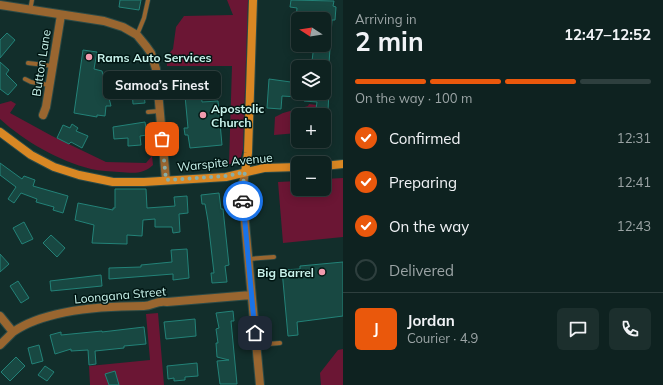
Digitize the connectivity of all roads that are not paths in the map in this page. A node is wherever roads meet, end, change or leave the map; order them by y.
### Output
1 (32, 0) edge
2 (148, 0) edge
3 (254, 0) edge
4 (0, 5) edge
5 (30, 10) junction
6 (60, 15) junction
7 (137, 35) junction
8 (28, 63) dead end
9 (53, 66) junction
10 (25, 79) dead end
11 (50, 85) junction
12 (160, 111) junction
13 (148, 112) dead end
14 (42, 115) dead end
15 (0, 132) edge
16 (343, 164) edge
17 (331, 165) edge
18 (291, 167) edge
19 (245, 172) junction
20 (166, 180) junction
21 (274, 257) dead end
22 (248, 259) junction
23 (251, 295) junction
24 (0, 316) edge
25 (13, 332) junction
26 (280, 343) dead end
27 (0, 345) edge
28 (256, 345) junction
29 (260, 385) edge

1 - 5 lane
2 - 7 lane
3 - 19 main road
4 - 5 street
5 - 6 street
6 - 7 street
6 - 9 street, Button Lane
7 - 12 street
8 - 9 lane
9 - 11 street, Button Lane
10 - 11 lane
11 - 14 street, Button Lane
12 - 13 lane
12 - 20 street
15 - 20 main road, Warspite Avenue
16 - 17 main road
18 - 19 main road, Warspite Avenue
19 - 20 main road, Warspite Avenue
19 - 22 street
21 - 22 lane
22 - 23 street
23 - 25 street, Loongana Street
23 - 28 street
24 - 25 street
25 - 27 street, Loongana Street
26 - 28 lane
28 - 29 street

